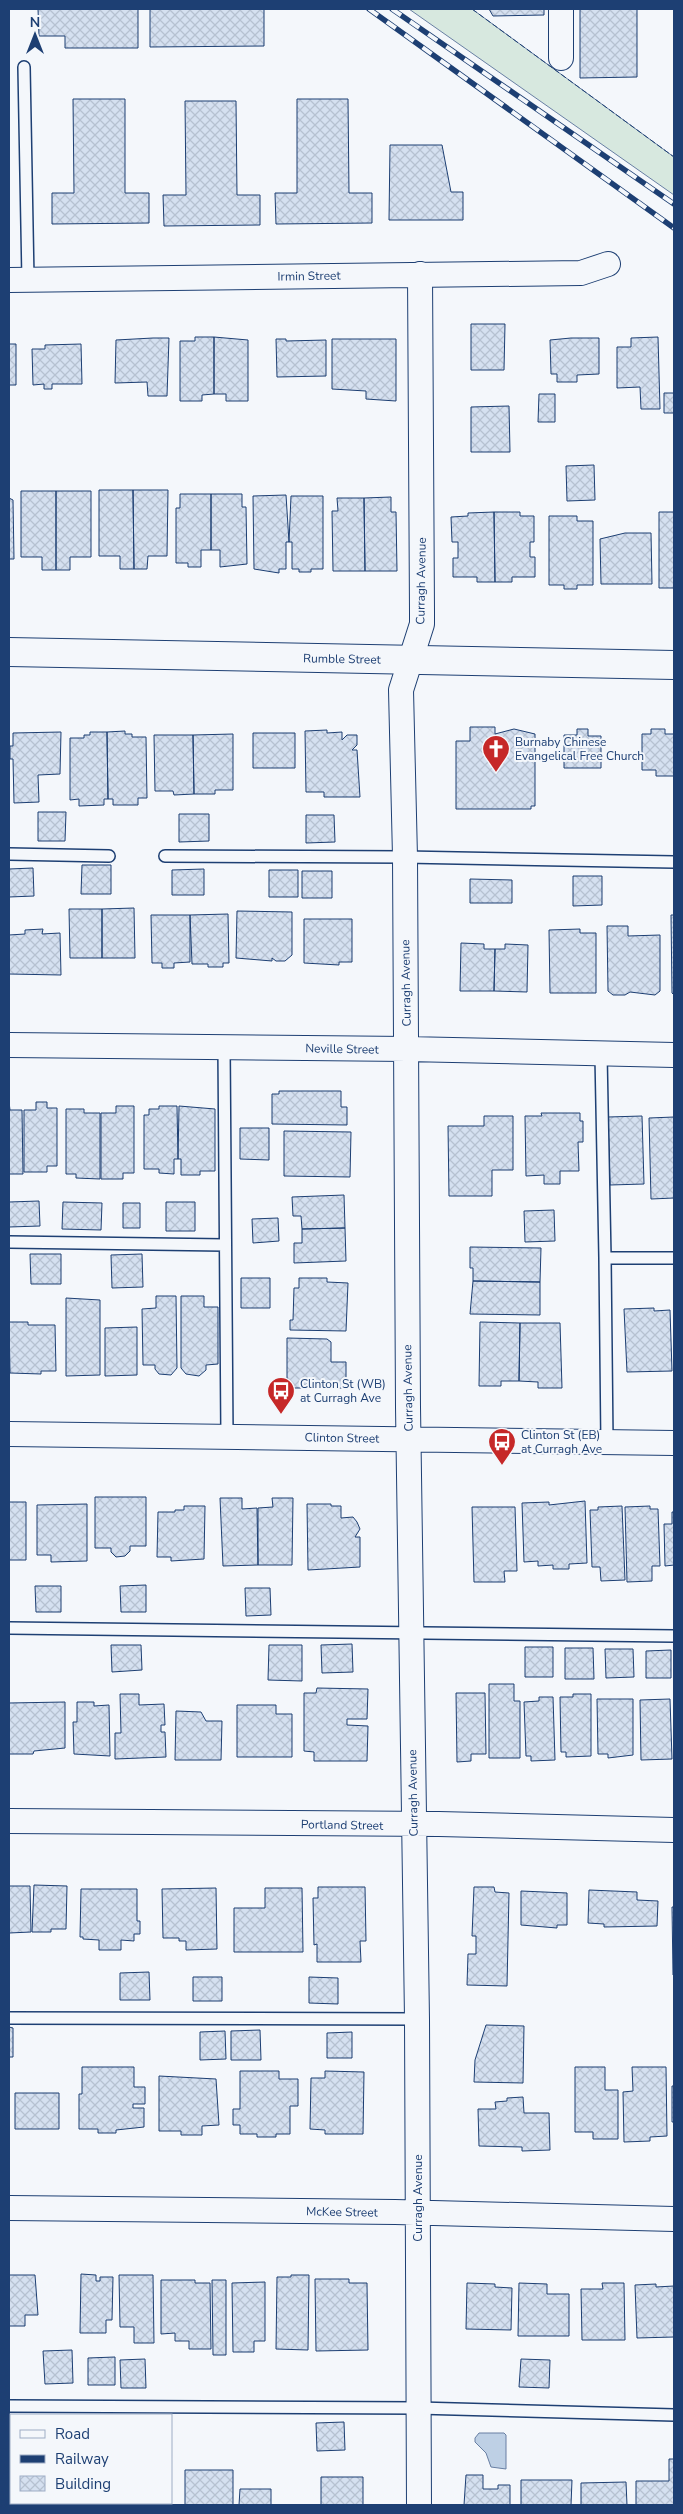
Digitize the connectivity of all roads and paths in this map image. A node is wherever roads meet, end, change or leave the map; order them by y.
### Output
1 (561, 9) edge
2 (561, 58) dead end
3 (24, 67) dead end
4 (608, 264) dead end
5 (420, 274) junction
6 (18, 280) edge
7 (9, 652) edge
8 (411, 660) junction
9 (674, 665) edge
10 (9, 854) edge
11 (109, 856) dead end
12 (164, 856) dead end
13 (405, 857) junction
14 (674, 862) edge
15 (9, 1045) edge
16 (224, 1047) junction
17 (407, 1049) junction
18 (601, 1054) junction
19 (674, 1055) edge
20 (9, 1242) edge
21 (224, 1245) junction
22 (605, 1258) junction
23 (674, 1258) edge
24 (9, 1434) edge
25 (227, 1436) junction
26 (409, 1439) junction
27 (607, 1442) junction
28 (674, 1443) edge
29 (9, 1628) edge
30 (411, 1632) junction
31 (674, 1636) edge
32 (9, 1821) edge
33 (414, 1825) junction
34 (674, 1830) edge
35 (9, 2018) edge
36 (416, 2019) junction
37 (9, 2208) edge
38 (417, 2213) junction
39 (674, 2219) edge
40 (9, 2406) edge
41 (418, 2408) junction
42 (674, 2415) edge
43 (419, 2505) edge

1 - 2 street
3 - 6 lane
4 - 5 street, Irmin Street
5 - 6 street, Irmin Street
5 - 8 street, Curragh Avenue
7 - 8 street, Rumble Street
8 - 9 street, Rumble Street
8 - 13 street, Curragh Avenue
10 - 11 lane
12 - 13 lane
13 - 14 lane
13 - 17 street, Curragh Avenue
15 - 16 street, Neville Street
16 - 17 street, Neville Street
16 - 21 lane
17 - 18 street, Neville Street
17 - 26 street, Curragh Avenue
18 - 19 street, Neville Street
18 - 22 lane
20 - 21 lane
21 - 25 lane
22 - 23 lane
22 - 27 lane
24 - 25 street, Clinton Street
25 - 26 street, Clinton Street
26 - 27 street, Clinton Street
26 - 30 street, Curragh Avenue
27 - 28 street, Clinton Street
29 - 30 lane
30 - 31 lane
30 - 33 street, Curragh Avenue
32 - 33 street, Portland Street
33 - 34 street, Portland Street
33 - 36 street, Curragh Avenue
35 - 36 lane
36 - 38 street, Curragh Avenue
37 - 38 street, McKee Street
38 - 39 street, McKee Street
38 - 41 street, Curragh Avenue
40 - 41 lane
41 - 42 lane
41 - 43 street, Curragh Avenue

